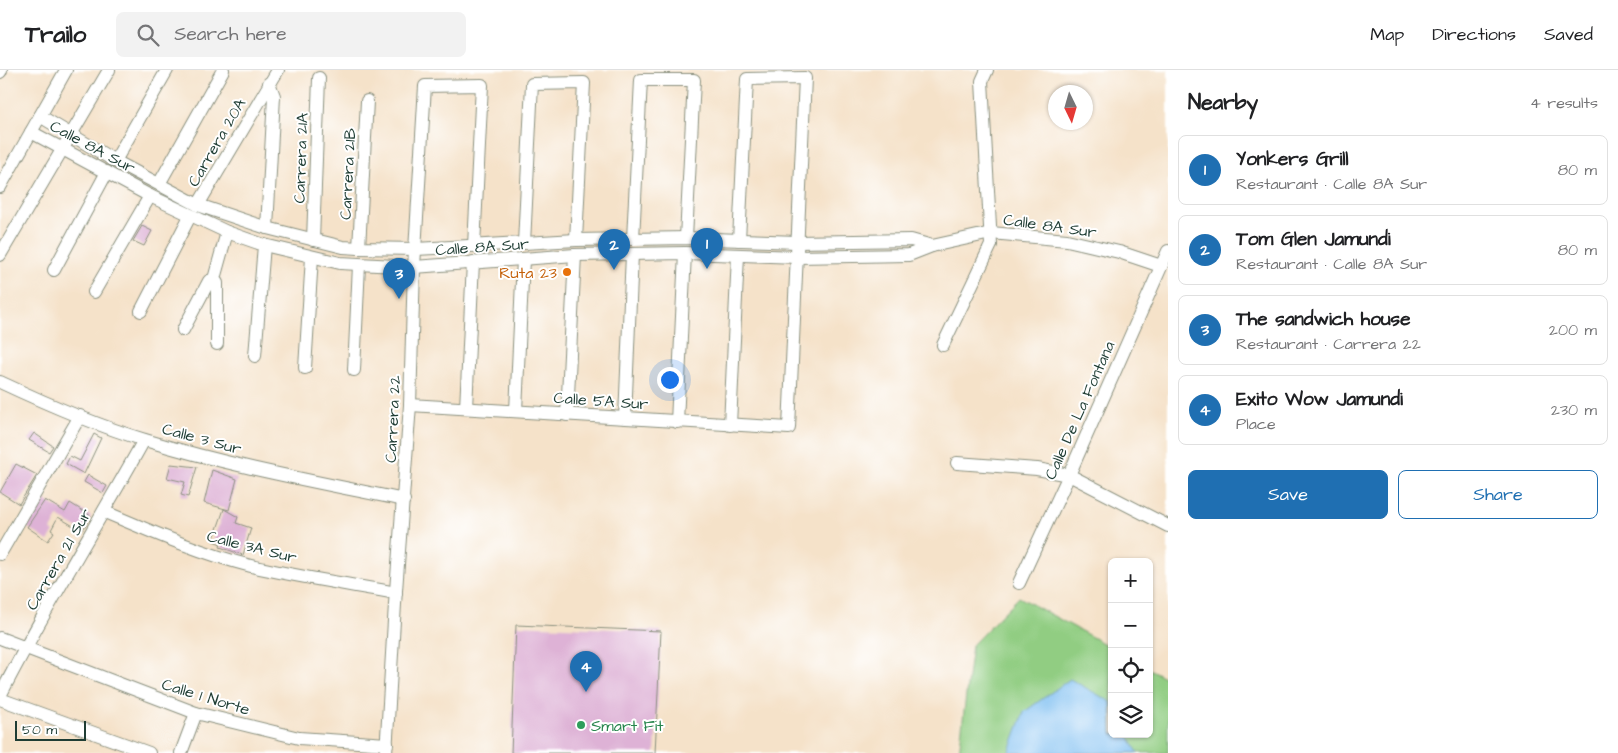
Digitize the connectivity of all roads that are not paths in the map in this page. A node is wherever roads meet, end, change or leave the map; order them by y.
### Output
1 (66, 70) edge
2 (109, 70) edge
3 (167, 70) edge
4 (223, 70) edge
5 (278, 70) edge
6 (987, 70) edge
7 (319, 78) dead end
8 (269, 83) junction
9 (367, 101) dead end
10 (40, 116) junction
11 (31, 132) junction
12 (71, 134) junction
13 (63, 148) junction
14 (115, 161) junction
15 (107, 172) junction
16 (159, 184) junction
17 (0, 187) edge
18 (150, 196) junction
19 (194, 211) junction
20 (267, 228) junction
21 (228, 232) junction
22 (991, 233) junction
23 (686, 238) junction
24 (633, 239) junction
25 (313, 240) junction
26 (576, 240) junction
27 (739, 240) junction
28 (797, 242) junction
29 (524, 243) junction
30 (264, 245) junction
31 (474, 246) junction
32 (932, 246) junction
33 (359, 248) junction
34 (416, 249) junction
35 (1168, 251) edge
36 (685, 252) junction
37 (632, 254) junction
38 (738, 254) junction
39 (0, 255) edge
40 (576, 255) junction
41 (312, 257) junction
42 (797, 257) junction
43 (523, 259) junction
44 (473, 262) junction
45 (359, 265) junction
46 (1161, 266) junction
47 (414, 267) junction
48 (54, 270) dead end
49 (214, 279) junction
50 (94, 292) dead end
51 (141, 311) dead end
52 (183, 330) dead end
53 (217, 344) dead end
54 (943, 345) dead end
55 (255, 356) dead end
56 (305, 368) dead end
57 (354, 370) dead end
58 (0, 382) edge
59 (410, 405) junction
60 (466, 408) junction
61 (516, 412) junction
62 (567, 415) junction
63 (80, 416) junction
64 (625, 418) junction
65 (677, 422) junction
66 (730, 425) junction
67 (144, 440) junction
68 (957, 463) dead end
69 (1069, 475) junction
70 (404, 500) junction
71 (105, 512) junction
72 (1168, 526) edge
73 (0, 554) edge
74 (1019, 583) dead end
75 (396, 593) junction
76 (0, 638) edge
77 (24, 649) junction
78 (0, 697) edge
79 (196, 713) junction
80 (387, 748) edge
81 (149, 753) edge
82 (182, 753) edge

1 - 10 street
2 - 12 street
3 - 14 street
4 - 16 street
5 - 8 street, Carrera 20A
6 - 22 street
7 - 25 street, Carrera 21A
8 - 19 street, Carrera 20A
8 - 20 street
9 - 33 street, Carrera 21B
10 - 11 street
10 - 12 street, Calle 8A Sur
11 - 13 street, Calle 8A Sur
11 - 17 street
12 - 13 street
12 - 14 street, Calle 8A Sur
13 - 15 street, Calle 8A Sur
13 - 39 street
14 - 16 street, Calle 8A Sur
15 - 18 street, Calle 8A Sur
15 - 48 street
16 - 19 street, Calle 8A Sur
18 - 19 street, Calle 8A Sur
18 - 50 street
19 - 20 street, Calle 8A Sur
19 - 21 street, Calle 8A Sur
19 - 51 street, Carrera 20A
20 - 25 street, Calle 8A Sur
21 - 30 street, Calle 8A Sur
21 - 49 street
22 - 32 street, Calle 8A Sur
22 - 46 street, Calle 8A Sur
22 - 54 street
23 - 24 street, Calle 8A Sur
23 - 24 street
23 - 27 street, Calle 8A Sur
24 - 26 street, Calle 8A Sur
25 - 33 street, Calle 8A Sur
26 - 29 street, Calle 8A Sur
26 - 29 street
27 - 28 street, Calle 8A Sur
27 - 28 street
28 - 32 street, Calle 8A Sur
28 - 42 street
29 - 31 street, Calle 8A Sur
30 - 41 street, Calle 8A Sur
30 - 55 street
31 - 34 street, Calle 8A Sur
31 - 34 street, Carrera 22
32 - 42 street, Calle 8A Sur
33 - 34 street, Calle 8A Sur
34 - 47 street, Carrera 22
35 - 46 street, Calle De La Fontana
36 - 37 street, Calle 8A Sur
36 - 38 street, Calle 8A Sur
36 - 65 street
37 - 40 street, Calle 8A Sur
37 - 64 street
38 - 42 street, Calle 8A Sur
38 - 66 street
40 - 43 street, Calle 8A Sur
40 - 62 street
41 - 45 street, Calle 8A Sur
41 - 56 street
42 - 66 street, Calle 5A Sur
43 - 44 street, Calle 8A Sur
43 - 61 street
44 - 47 street, Calle 8A Sur
44 - 60 street
45 - 47 street, Calle 8A Sur
45 - 57 street
46 - 69 street, Calle De La Fontana
47 - 59 street, Carrera 22
49 - 52 street
49 - 53 street
58 - 63 street, Calle 3 Sur
59 - 60 street, Calle 5A Sur
59 - 70 street, Carrera 22
60 - 61 street, Calle 5A Sur
61 - 62 street, Calle 5A Sur
62 - 64 street, Calle 5A Sur
63 - 67 street, Calle 3 Sur
63 - 73 street
64 - 65 street, Calle 5A Sur
65 - 66 street, Calle 5A Sur
67 - 70 street, Calle 3 Sur
67 - 71 street, Carrera 21 Sur
68 - 69 street
69 - 72 street
69 - 74 street, Calle De La Fontana
70 - 75 street, Carrera 22
71 - 75 street, Calle 3A Sur
71 - 77 street, Carrera 21 Sur
75 - 80 street, Carrera 22
76 - 77 street, Calle 1 Norte
77 - 78 street, Carrera 21 Sur
77 - 79 street, Calle 1 Norte
78 - 81 street
79 - 80 street, Calle 1 Norte
79 - 82 street

